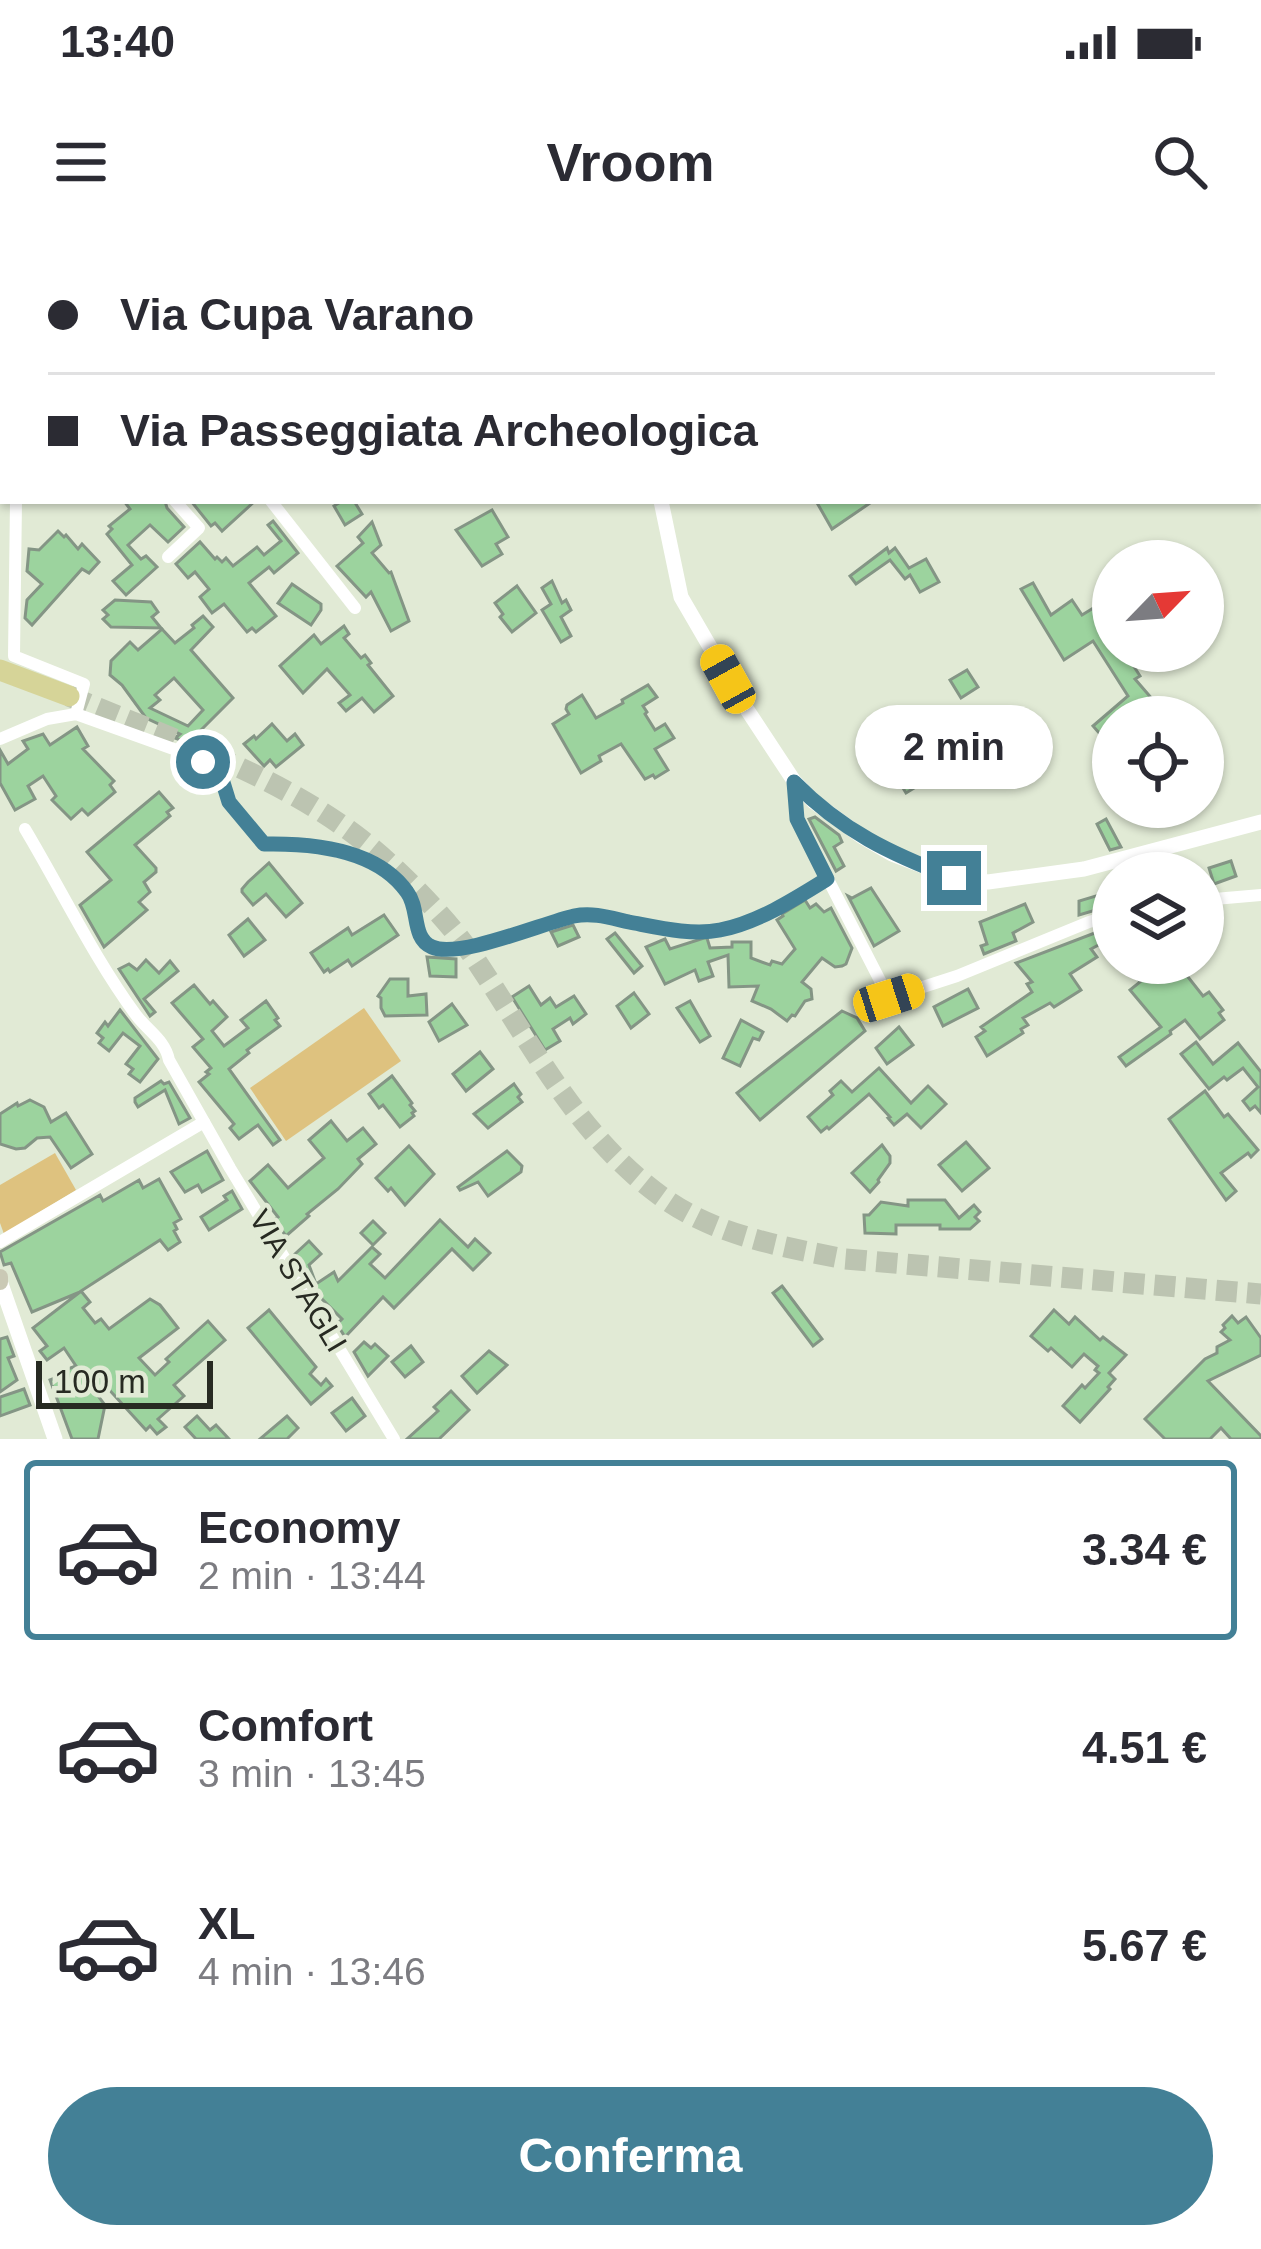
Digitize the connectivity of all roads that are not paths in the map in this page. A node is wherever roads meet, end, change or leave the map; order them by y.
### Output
1 (16, 504) edge
2 (178, 504) edge
3 (273, 504) edge
4 (662, 504) edge
5 (168, 556) dead end
6 (355, 608) dead end
7 (0, 670) edge
8 (73, 705) junction
9 (0, 740) edge
10 (794, 782) junction
11 (1261, 821) edge
12 (25, 829) dead end
13 (827, 879) junction
14 (1261, 895) edge
15 (1224, 899) edge
16 (1092, 921) edge
17 (480, 944) joint
18 (204, 1122) junction
19 (0, 1242) edge
20 (0, 1280) edge
21 (4, 1309) edge
22 (55, 1439) edge
23 (394, 1439) edge

1 - 8 street
2 - 5 street
3 - 6 street
4 - 10 street
7 - 8 highway
8 - 9 street
8 - 17 street
10 - 11 street
10 - 13 street
12 - 18 street, VIA STAGLI
13 - 16 street
13 - 17 lane
14 - 15 street
18 - 19 street
18 - 23 street, VIA STAGLI
20 - 21 street
21 - 22 street

